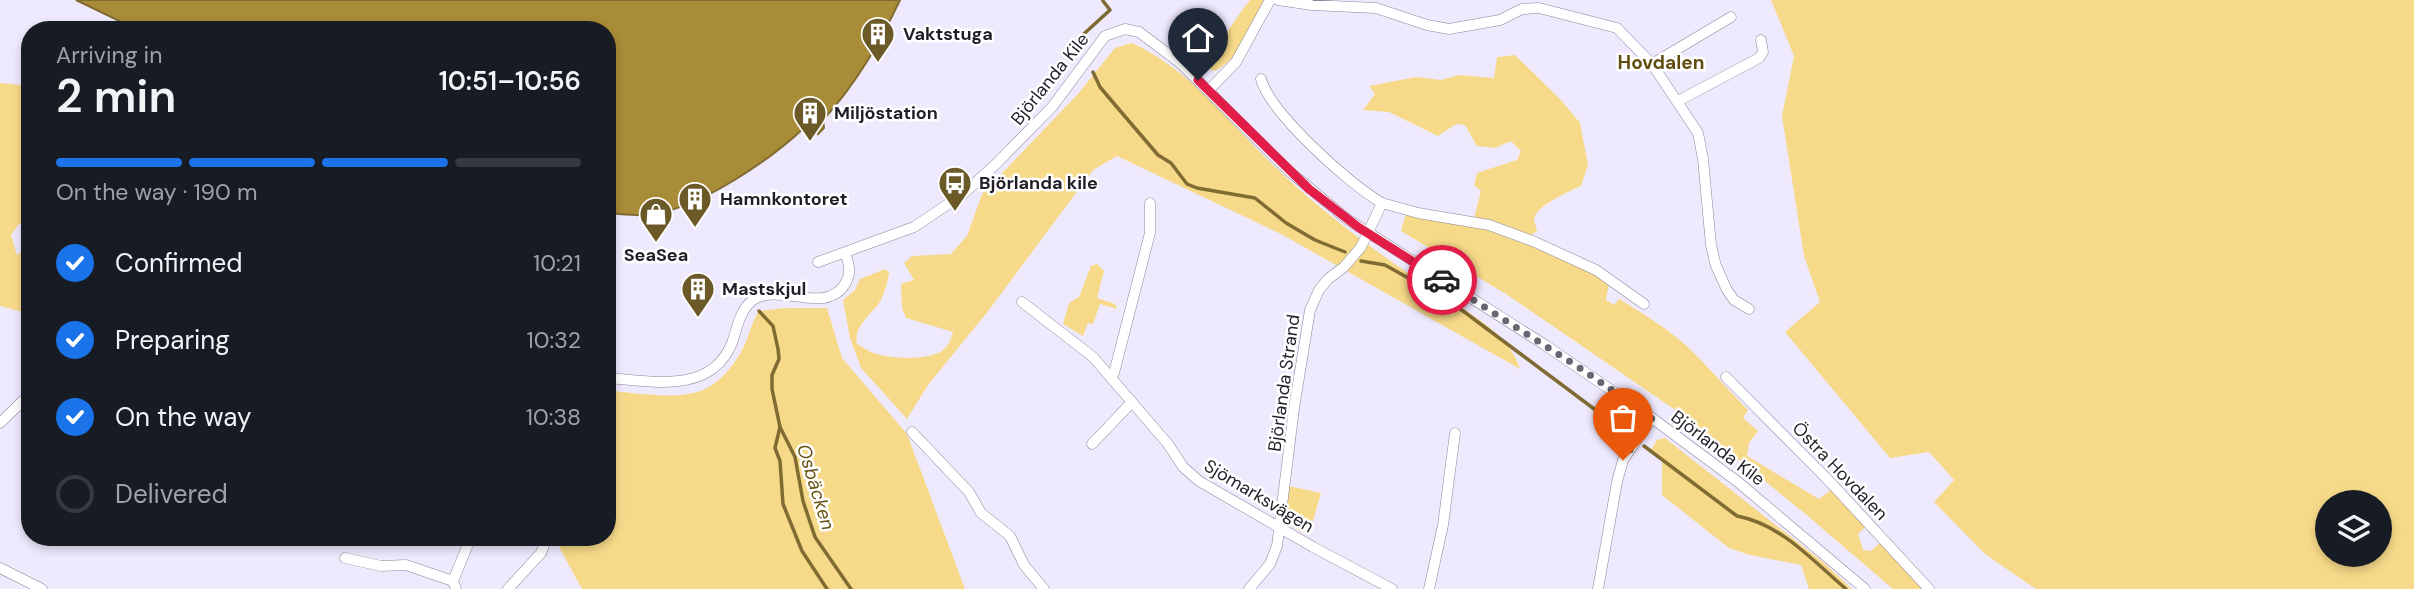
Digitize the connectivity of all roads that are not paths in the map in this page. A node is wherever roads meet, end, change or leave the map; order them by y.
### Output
1 (1270, 0) edge
2 (1278, 0) edge
3 (1731, 16) dead end
4 (1760, 40) dead end
5 (1652, 64) junction
6 (1261, 79) dead end
7 (1209, 90) junction
8 (1678, 101) junction
9 (1150, 203) dead end
10 (1382, 203) junction
11 (1369, 234) junction
12 (845, 253) junction
13 (818, 262) dead end
14 (1022, 302) dead end
15 (1644, 304) dead end
16 (1749, 309) dead end
17 (1111, 377) junction
18 (1726, 377) dead end
19 (616, 379) edge
20 (1132, 402) junction
21 (21, 403) edge
22 (1652, 418) junction
23 (0, 423) edge
24 (912, 432) dead end
25 (1455, 433) dead end
26 (1092, 444) dead end
27 (1278, 527) junction
28 (468, 546) edge
29 (544, 546) edge
30 (345, 558) dead end
31 (0, 568) edge
32 (454, 585) edge
33 (42, 589) edge
34 (508, 589) edge
35 (1044, 589) edge
36 (1249, 589) edge
37 (1392, 589) edge
38 (1429, 589) edge
39 (1598, 589) edge
40 (1865, 589) edge
41 (1929, 589) edge

1 - 7 street
2 - 5 street
3 - 5 street
4 - 8 street
5 - 8 street
6 - 10 street
7 - 11 street, Björlanda Kile
7 - 12 street, Björlanda Kile
8 - 16 street
9 - 17 street
10 - 11 street, Björlanda Strand
10 - 15 street
11 - 22 street, Björlanda Kile
11 - 27 street, Björlanda Strand
12 - 13 street, Björlanda Kile
12 - 19 street
14 - 17 street, Sjömarksvägen
17 - 20 street, Sjömarksvägen
18 - 41 street, Östra Hovdalen
20 - 26 street
20 - 27 street, Sjömarksvägen
21 - 23 street
22 - 39 street
22 - 40 street, Björlanda Kile
24 - 35 street
25 - 38 street
27 - 36 street, Björlanda Strand
27 - 37 street, Sjömarksvägen
28 - 32 street
29 - 34 street
30 - 32 street
31 - 33 street

